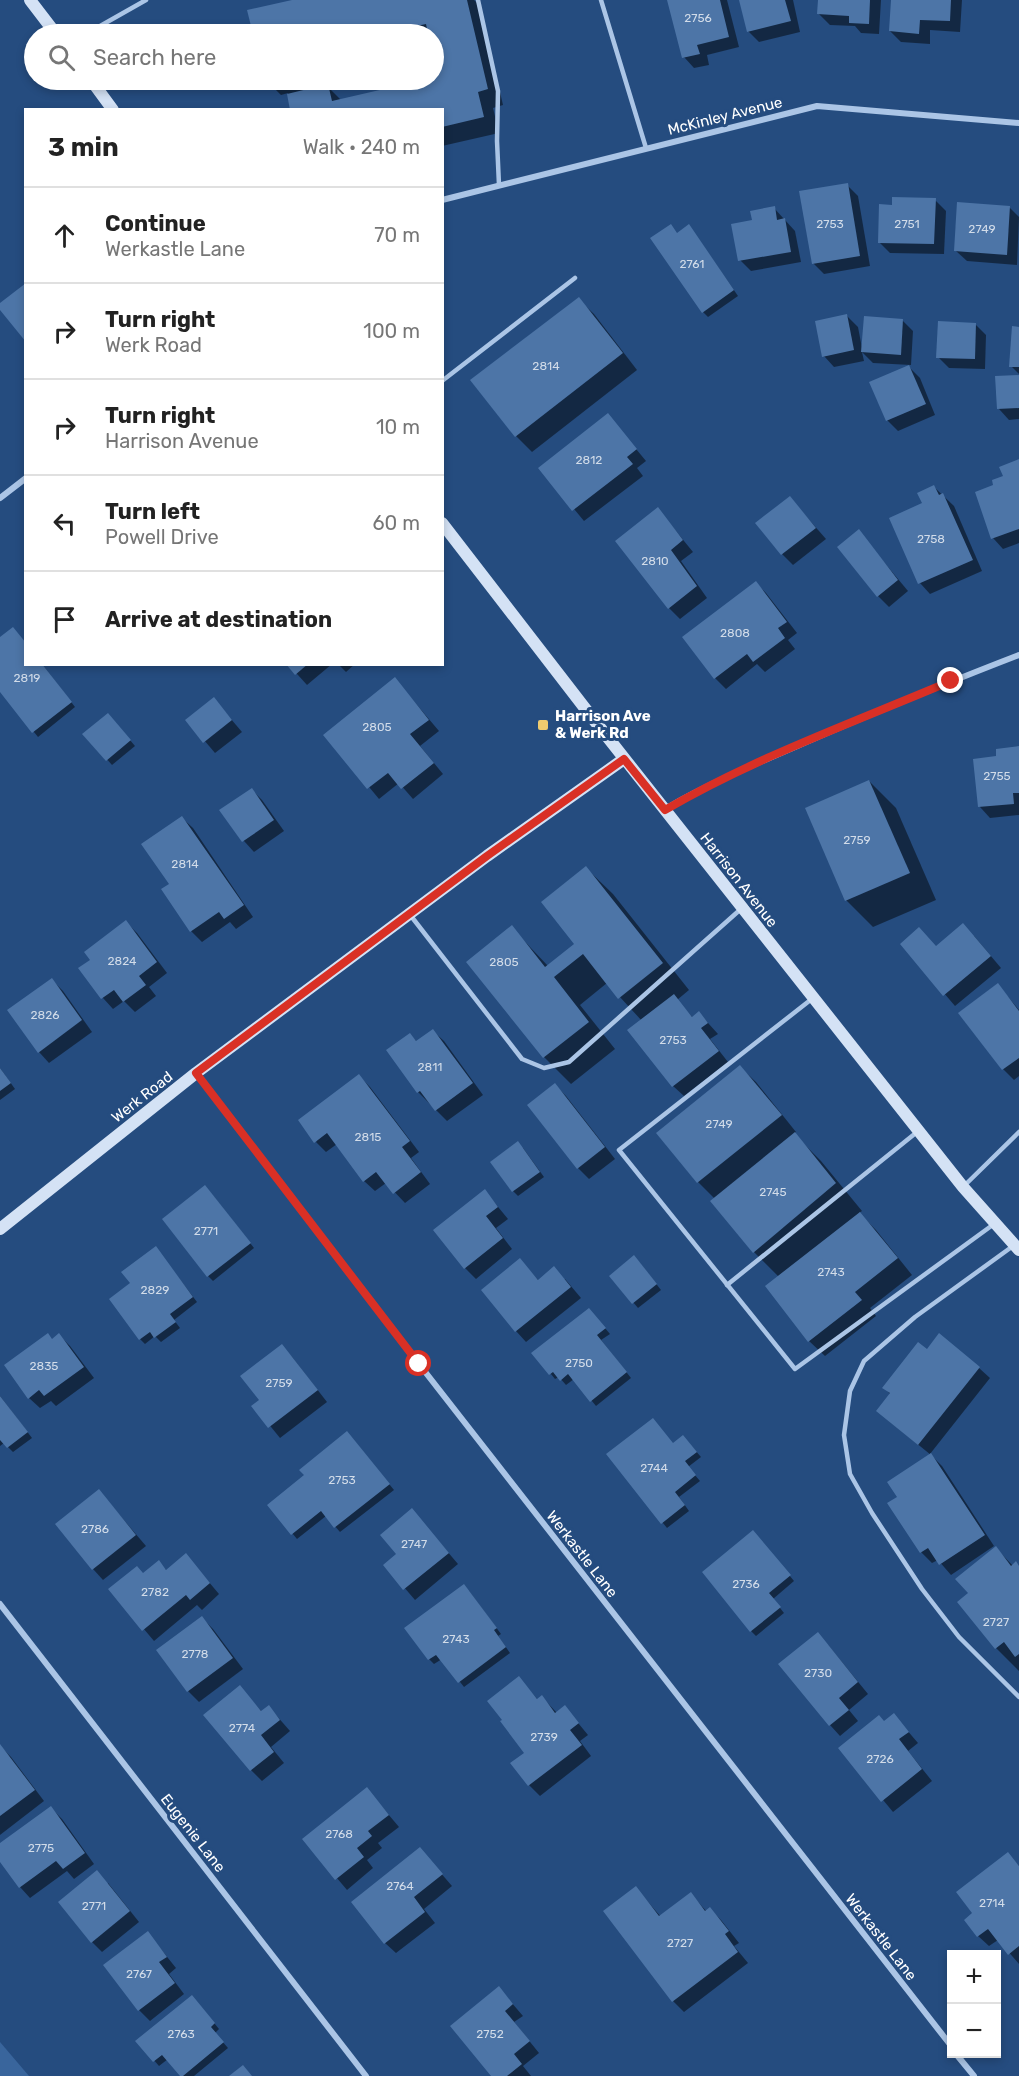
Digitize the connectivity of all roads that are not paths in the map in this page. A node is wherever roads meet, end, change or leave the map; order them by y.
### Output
1 (30, 0) edge
2 (146, 0) edge
3 (478, 0) edge
4 (601, 0) edge
5 (48, 24) edge
6 (104, 24) edge
7 (99, 90) edge
8 (112, 108) edge
9 (1019, 123) edge
10 (646, 148) junction
11 (499, 185) junction
12 (444, 199) edge
13 (575, 278) dead end
14 (444, 379) edge
15 (24, 480) edge
16 (0, 498) edge
17 (444, 526) edge
18 (1019, 655) edge
19 (624, 759) junction
20 (665, 810) junction
21 (742, 908) junction
22 (409, 914) junction
23 (813, 998) junction
24 (196, 1073) junction
25 (918, 1131) junction
26 (1019, 1132) edge
27 (963, 1187) junction
28 (994, 1224) junction
29 (0, 1229) edge
30 (1016, 1248) edge
31 (727, 1285) junction
32 (0, 1604) edge
33 (1019, 1697) edge
34 (947, 2042) edge
35 (959, 2058) edge
36 (366, 2076) edge
37 (974, 2076) edge

1 - 5 main road
2 - 6 lane
3 - 11 lane
4 - 10 lane
7 - 8 main road
9 - 10 street, McKinley Avenue
10 - 11 street, McKinley Avenue
11 - 12 street, McKinley Avenue
13 - 14 lane
15 - 16 street
17 - 19 main road, Harrison Avenue
18 - 20 street
19 - 20 main road, Harrison Avenue
19 - 22 main road, Werk Road
20 - 21 main road, Harrison Avenue
21 - 22 lane
21 - 23 main road, Harrison Avenue
22 - 24 main road, Werk Road
23 - 25 main road, Harrison Avenue
23 - 31 lane
24 - 29 main road, Werk Road
24 - 34 street, Werkastle Lane
25 - 27 main road, Harrison Avenue
25 - 31 lane
26 - 27 lane
27 - 28 main road, Harrison Avenue
28 - 30 main road, Harrison Avenue
28 - 31 lane
30 - 33 lane
32 - 36 street, Eugenie Lane
35 - 37 street

